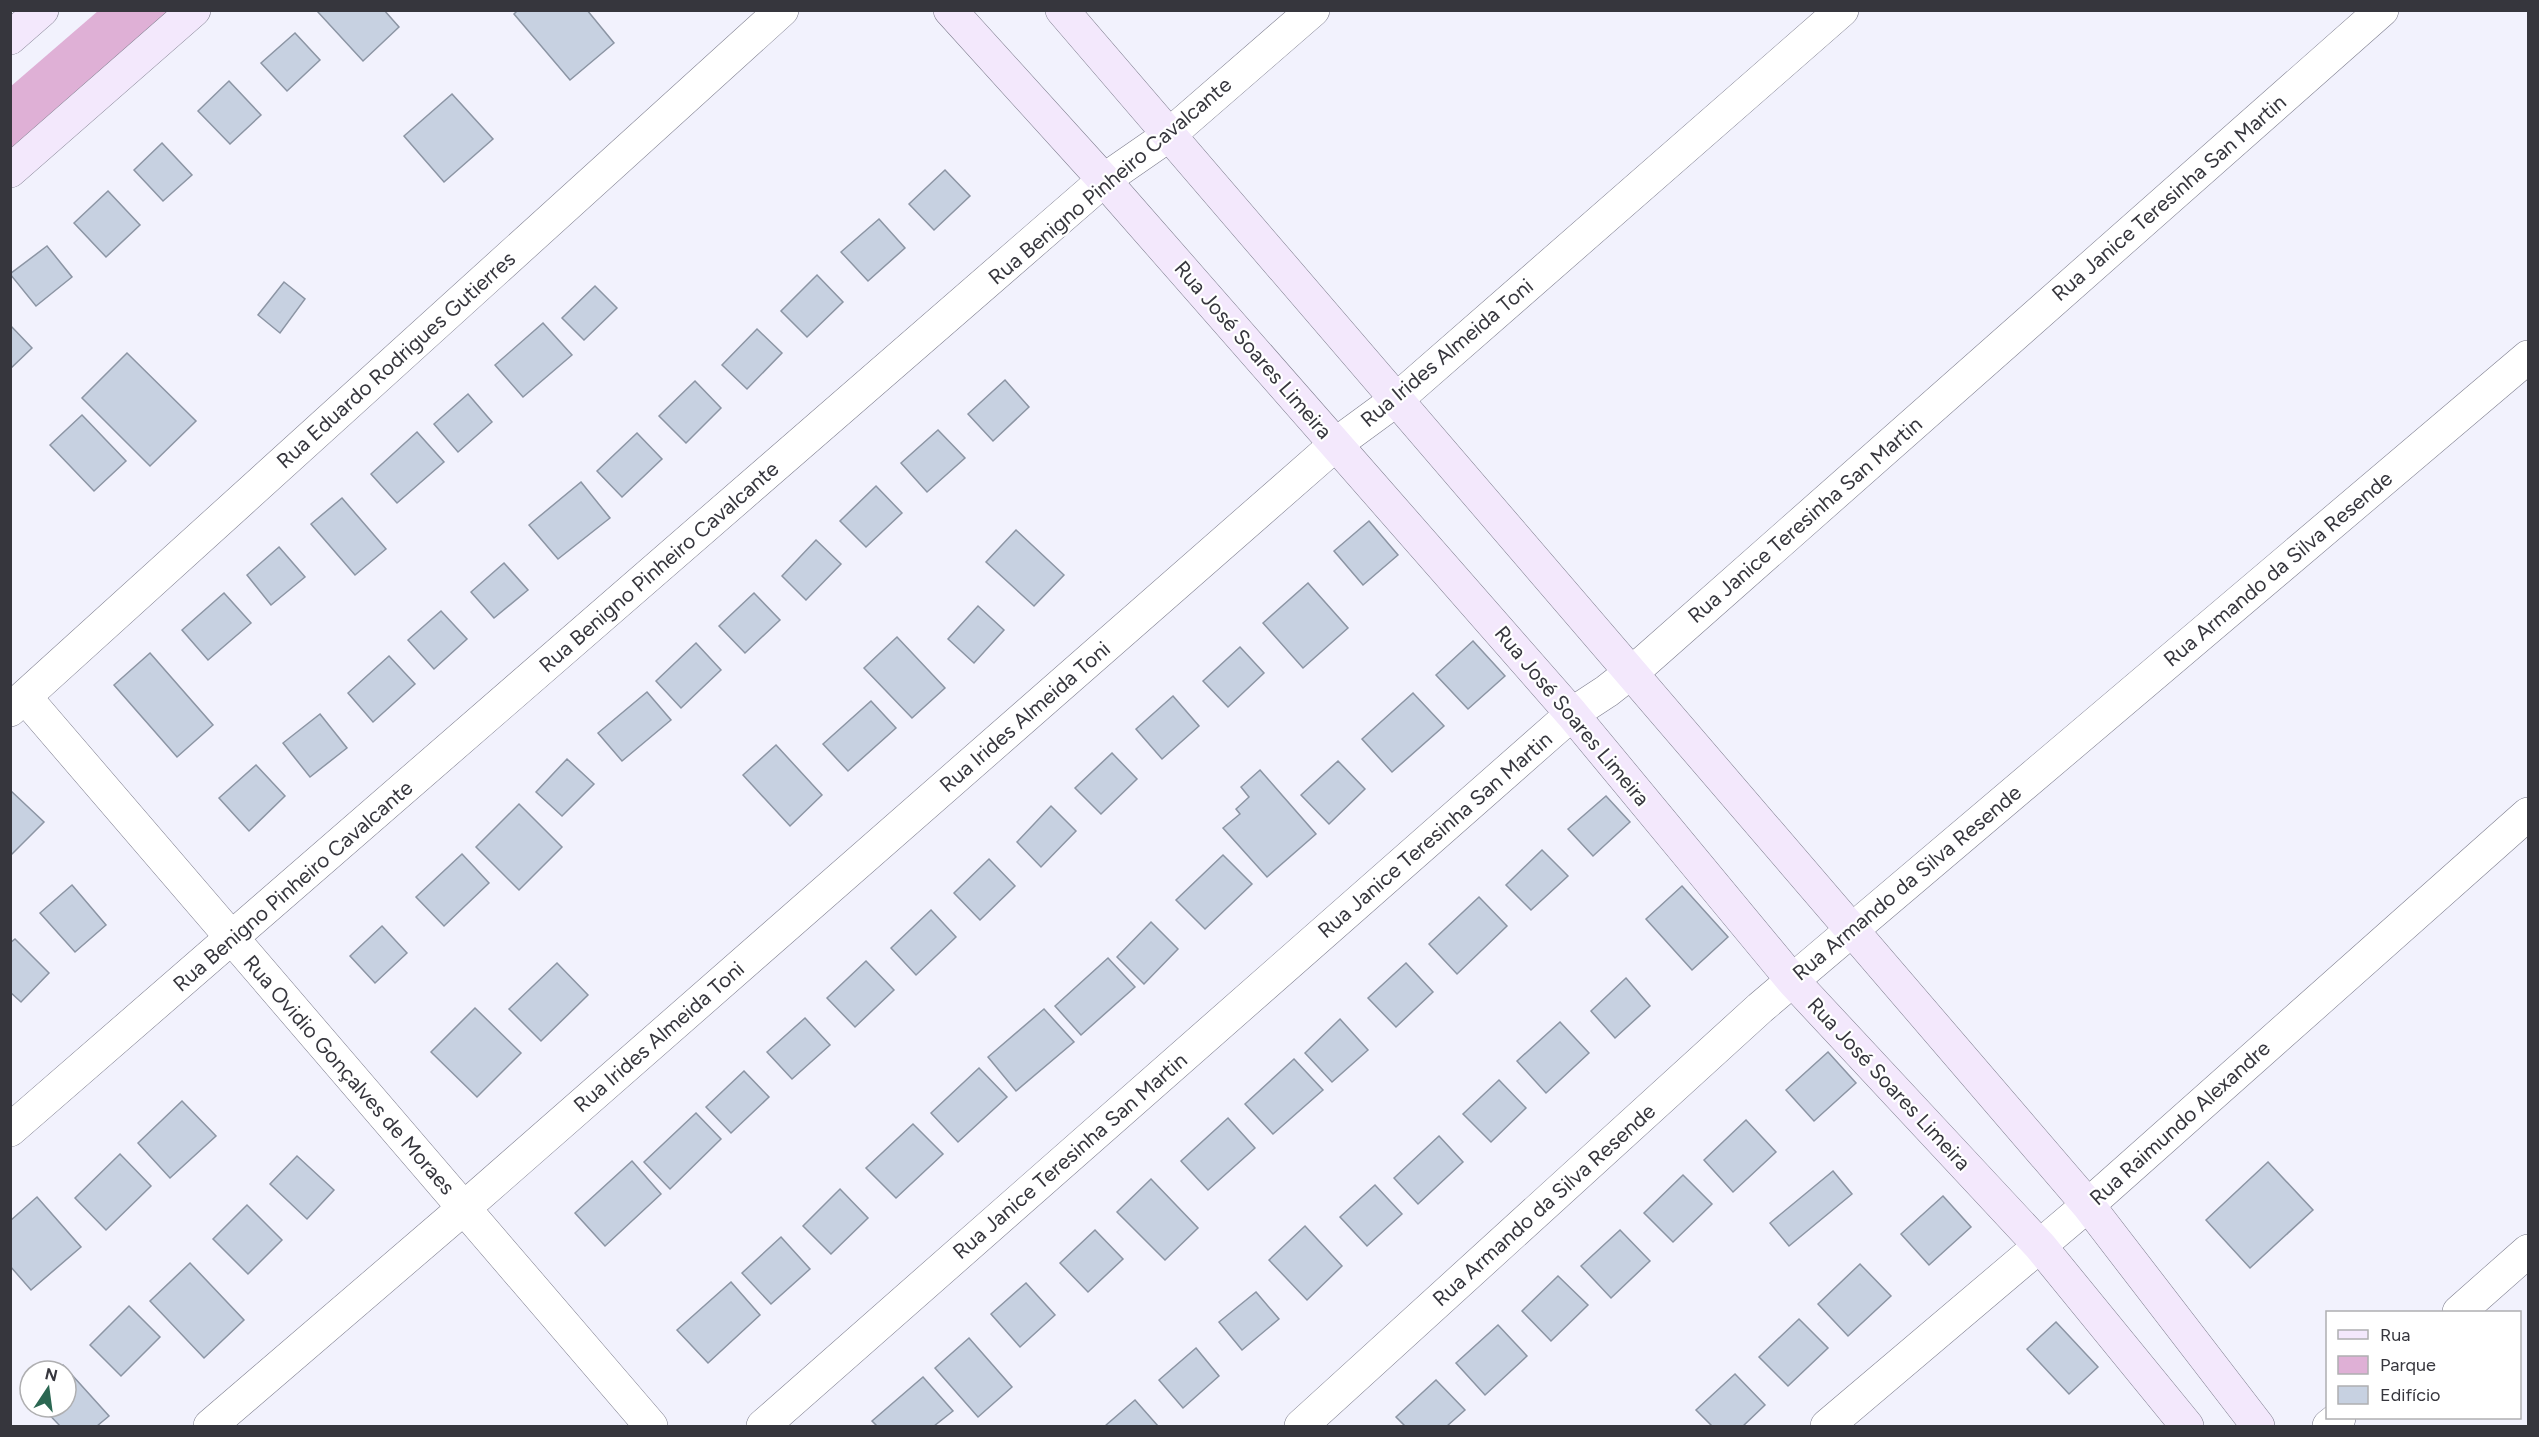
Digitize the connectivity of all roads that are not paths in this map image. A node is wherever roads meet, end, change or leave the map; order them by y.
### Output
1 (42, 10) edge
2 (194, 10) edge
3 (782, 10) edge
4 (950, 10) edge
5 (1062, 10) edge
6 (1312, 10) edge
7 (1842, 10) edge
8 (2382, 10) edge
9 (10, 38) edge
10 (1169, 135) junction
11 (10, 171) edge
12 (1104, 180) junction
13 (2529, 357) edge
14 (1396, 400) junction
15 (1336, 444) junction
16 (1631, 673) junction
17 (18, 703) edge
18 (1572, 714) junction
19 (2529, 814) edge
20 (1853, 930) junction
21 (232, 939) junction
22 (1793, 981) junction
23 (10, 1130) edge
24 (2088, 1205) junction
25 (464, 1208) junction
26 (2040, 1246) junction
27 (2529, 1251) edge
28 (2460, 1311) edge
29 (210, 1426) edge
30 (651, 1426) edge
31 (763, 1426) edge
32 (1301, 1426) edge
33 (1827, 1426) edge
34 (2187, 1426) edge
35 (2258, 1426) edge

1 - 9 street
2 - 11 street
3 - 17 street, Rua Eduardo Rodrigues Gutierres
4 - 12 street, Rua José Soares Limeira
5 - 10 street
6 - 10 street, Rua Benigno Pinheiro Cavalcante
7 - 14 street, Rua Irides Almeida Toni
8 - 16 street, Rua Janice Teresinha San Martin
10 - 12 street, Rua Benigno Pinheiro Cavalcante
10 - 14 street
12 - 15 street, Rua José Soares Limeira
12 - 21 street, Rua Benigno Pinheiro Cavalcante
13 - 20 street, Rua Armando da Silva Resende
14 - 15 street, Rua Irides Almeida Toni
14 - 16 street
15 - 18 street, Rua José Soares Limeira
15 - 25 street, Rua Irides Almeida Toni
16 - 18 street, Rua Janice Teresinha San Martin
16 - 20 street
17 - 21 street, Rua Ovidio Gonçalves de Moraes
18 - 22 street, Rua José Soares Limeira
18 - 31 street, Rua Janice Teresinha San Martin
19 - 24 street, Rua Raimundo Alexandre
20 - 22 street, Rua Armando da Silva Resende
20 - 24 street
21 - 23 street, Rua Benigno Pinheiro Cavalcante
21 - 25 street, Rua Ovidio Gonçalves de Moraes
22 - 26 street, Rua José Soares Limeira
22 - 32 street, Rua Armando da Silva Resende
24 - 26 street, Rua Raimundo Alexandre
24 - 35 street
25 - 29 street, Rua Irides Almeida Toni
25 - 30 street, Rua Ovidio Gonçalves de Moraes
26 - 33 street, Rua Raimundo Alexandre
26 - 34 street, Rua José Soares Limeira
27 - 28 street

